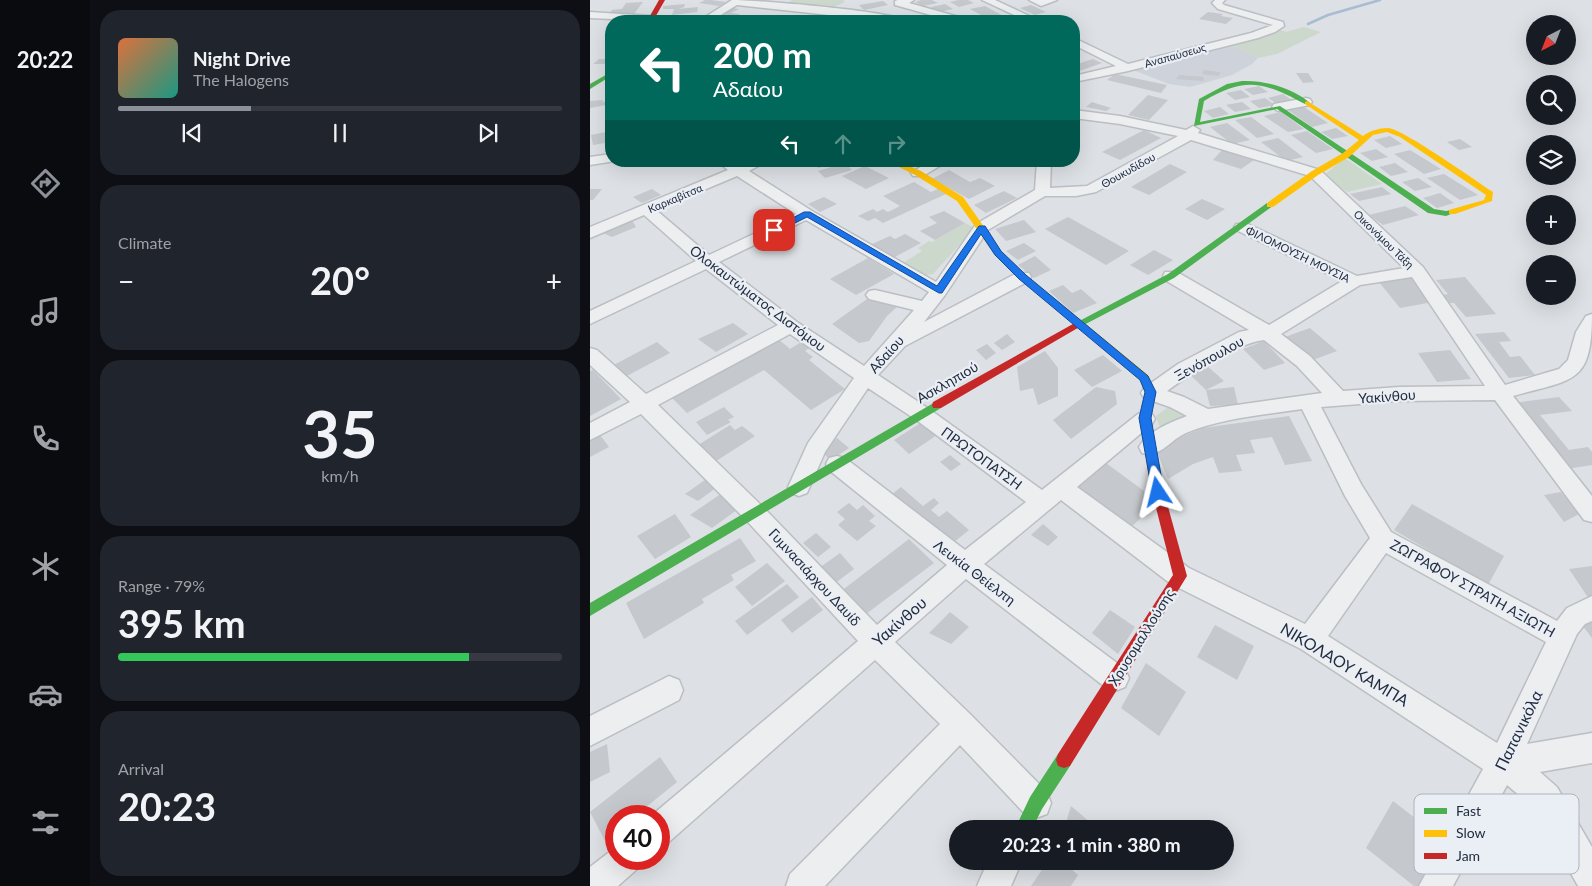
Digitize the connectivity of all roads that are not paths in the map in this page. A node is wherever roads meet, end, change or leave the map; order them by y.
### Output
1 (662, 0) edge
2 (909, 0) edge
3 (987, 0) edge
4 (1034, 0) edge
5 (1052, 0) edge
6 (1220, 0) edge
7 (737, 1) edge
8 (596, 6) dead end
9 (849, 14) edge
10 (590, 15) edge
11 (654, 15) edge
12 (714, 15) edge
13 (941, 15) edge
14 (1022, 15) edge
15 (605, 16) edge
16 (1080, 44) edge
17 (1092, 50) junction
18 (1080, 53) edge
19 (1128, 68) junction
20 (605, 78) edge
21 (1080, 78) edge
22 (590, 87) edge
23 (1306, 102) junction
24 (1278, 107) junction
25 (1080, 115) edge
26 (1193, 130) junction
27 (1362, 139) junction
28 (1346, 155) junction
29 (605, 159) edge
30 (590, 161) edge
31 (733, 167) edge
32 (745, 167) edge
33 (904, 167) edge
34 (930, 167) edge
35 (1044, 167) edge
36 (738, 170) junction
37 (918, 173) junction
38 (1314, 173) junction
39 (1042, 192) junction
40 (647, 210) junction
41 (807, 214) junction
42 (982, 227) junction
43 (1242, 227) junction
44 (590, 233) edge
45 (708, 262) junction
46 (1417, 271) junction
47 (1171, 276) junction
48 (1022, 277) junction
49 (1355, 281) junction
50 (939, 291) junction
51 (875, 295) dead end
52 (926, 307) junction
53 (590, 318) edge
54 (1080, 323) junction
55 (791, 326) junction
56 (1590, 328) edge
57 (1270, 333) junction
58 (896, 344) junction
59 (590, 354) edge
60 (866, 376) junction
61 (1151, 392) junction
62 (1500, 393) junction
63 (1339, 400) junction
64 (1308, 401) junction
65 (644, 404) junction
66 (922, 414) junction
67 (1206, 417) junction
68 (1145, 418) junction
69 (590, 432) edge
70 (1150, 447) junction
71 (837, 464) junction
72 (799, 487) junction
73 (1052, 495) junction
74 (1592, 513) edge
75 (755, 514) junction
76 (1383, 539) junction
77 (964, 565) junction
78 (1180, 576) junction
79 (1592, 608) edge
80 (590, 610) edge
81 (1562, 637) junction
82 (1310, 640) junction
83 (876, 642) junction
84 (1115, 678) junction
85 (669, 690) dead end
86 (960, 724) junction
87 (590, 732) edge
88 (1592, 748) edge
89 (1503, 763) junction
90 (1486, 794) edge
91 (1542, 794) edge
92 (1036, 803) junction
93 (670, 820) edge
94 (1028, 820) edge
95 (1579, 855) edge
96 (614, 870) edge
97 (1001, 870) edge
98 (1442, 874) edge
99 (1592, 878) edge
100 (597, 885) edge
101 (802, 886) edge
102 (993, 886) edge
103 (1435, 886) edge

1 - 11 street
2 - 13 street
3 - 14 street
4 - 5 street
6 - 19 street, Αναπαύσεως
7 - 9 street
7 - 12 street
8 - 10 street
10 - 15 street
16 - 17 street
17 - 18 street
17 - 19 street
19 - 21 street, Αναπαύσεως
20 - 22 street
23 - 24 street
23 - 26 street
23 - 27 street
24 - 26 street
24 - 28 street
25 - 26 street, Οικονόμου Τάξη
26 - 38 street, Οικονόμου Τάξη
26 - 39 street, Θουκυδίδου
27 - 28 street, Ασκληπιού
27 - 28 street
28 - 38 street, Ασκληπιού
29 - 30 street
31 - 36 street
32 - 36 street, Καρκαβίτσα
33 - 37 street
34 - 37 street
35 - 39 street
36 - 40 street, Καρκαβίτσα
36 - 41 street
37 - 42 street
38 - 43 street, Ασκληπιού
38 - 46 street, Οικονόμου Τάξη
39 - 42 street
40 - 44 street, Καρκαβίτσα
40 - 45 street, Ολοκαυτώματος Διστόμου
41 - 45 street
41 - 50 street
42 - 48 street
42 - 50 street, Αδαίου
43 - 47 street, Ασκληπιού
43 - 49 street, ΦΙΛΟΜΟΥΣΗ ΜΟΥΣΙΑ
45 - 53 street
45 - 55 street, Ολοκαυτώματος Διστόμου
46 - 49 street
46 - 62 street, Οικονόμου Τάξη
47 - 54 street, Ασκληπιού
47 - 57 street
48 - 54 street
48 - 58 street
49 - 57 street
50 - 52 street, Αδαίου
51 - 52 street
52 - 58 street, Αδαίου
54 - 61 street
54 - 66 street, Ασκληπιού
55 - 60 street, Ολοκαυτώματος Διστόμου
55 - 65 street
56 - 62 street, Υακίνθου
57 - 61 street, Ξενόπουλου
57 - 63 street
58 - 60 street, Αδαίου
59 - 65 street, Γυμνασιάρχου Δαυίδ
60 - 66 street, Ολοκαυτώματος Διστόμου
60 - 72 street, Αδαίου
61 - 67 street
61 - 68 street, Χρυσομαλλούσης
62 - 63 street, Υακίνθου
62 - 74 street, Οικονόμου Τάξη
63 - 64 street, Υακίνθου
64 - 67 street, Υακίνθου
64 - 76 street, ΖΩΓΡΑΦΟΥ ΣΤΡΑΤΗ ΑΞΙΩΤΗ
65 - 69 street
65 - 75 street, Γυμνασιάρχου Δαυίδ
66 - 71 street, Ασκληπιού
66 - 73 street, ΠΡΩΤΟΠΑΤΣΗ
67 - 70 street, Υακίνθου
68 - 70 street, Χρυσομαλλούσης
68 - 73 street, Υακίνθου
70 - 78 street, Χρυσομαλλούσης
71 - 72 street, Ασκληπιού
71 - 77 street, Λευκία Θείελπη
72 - 75 street, Ασκληπιού
73 - 77 street, Υακίνθου
73 - 78 street, ΠΡΩΤΟΠΑΤΣΗ
75 - 80 street, Ασκληπιού
75 - 83 street, Γυμνασιάρχου Δαυίδ
76 - 81 street, ΖΩΓΡΑΦΟΥ ΣΤΡΑΤΗ ΑΞΙΩΤΗ
76 - 82 street, ΖΩΓΡΑΦΟΥ ΣΤΡΑΤΗ ΑΞΙΩΤΗ
77 - 83 street, Υακίνθου
77 - 84 street, Λευκία Θείελπη
78 - 82 street, ΝΙΚΟΛΑΟΥ ΚΑΜΠΑ
78 - 84 street, Χρυσομαλλούσης
79 - 81 street, Παπανικόλα
81 - 89 street, Παπανικόλα
82 - 89 street, ΝΙΚΟΛΑΟΥ ΚΑΜΠΑ
83 - 86 street, Γυμνασιάρχου Δαυίδ
83 - 93 street, Υακίνθου
84 - 92 street, Χρυσομαλλούσης
85 - 87 street
86 - 92 street, Γυμνασιάρχου Δαυίδ
86 - 101 street
88 - 89 street
89 - 90 street, Παπανικόλα
89 - 91 street, ΝΙΚΟΛΑΟΥ ΚΑΜΠΑ
92 - 94 street, Χρυσομαλλούσης
95 - 99 street, ΝΙΚΟΛΑΟΥ ΚΑΜΠΑ
96 - 100 street
97 - 102 street
98 - 103 street, Παπανικόλα

